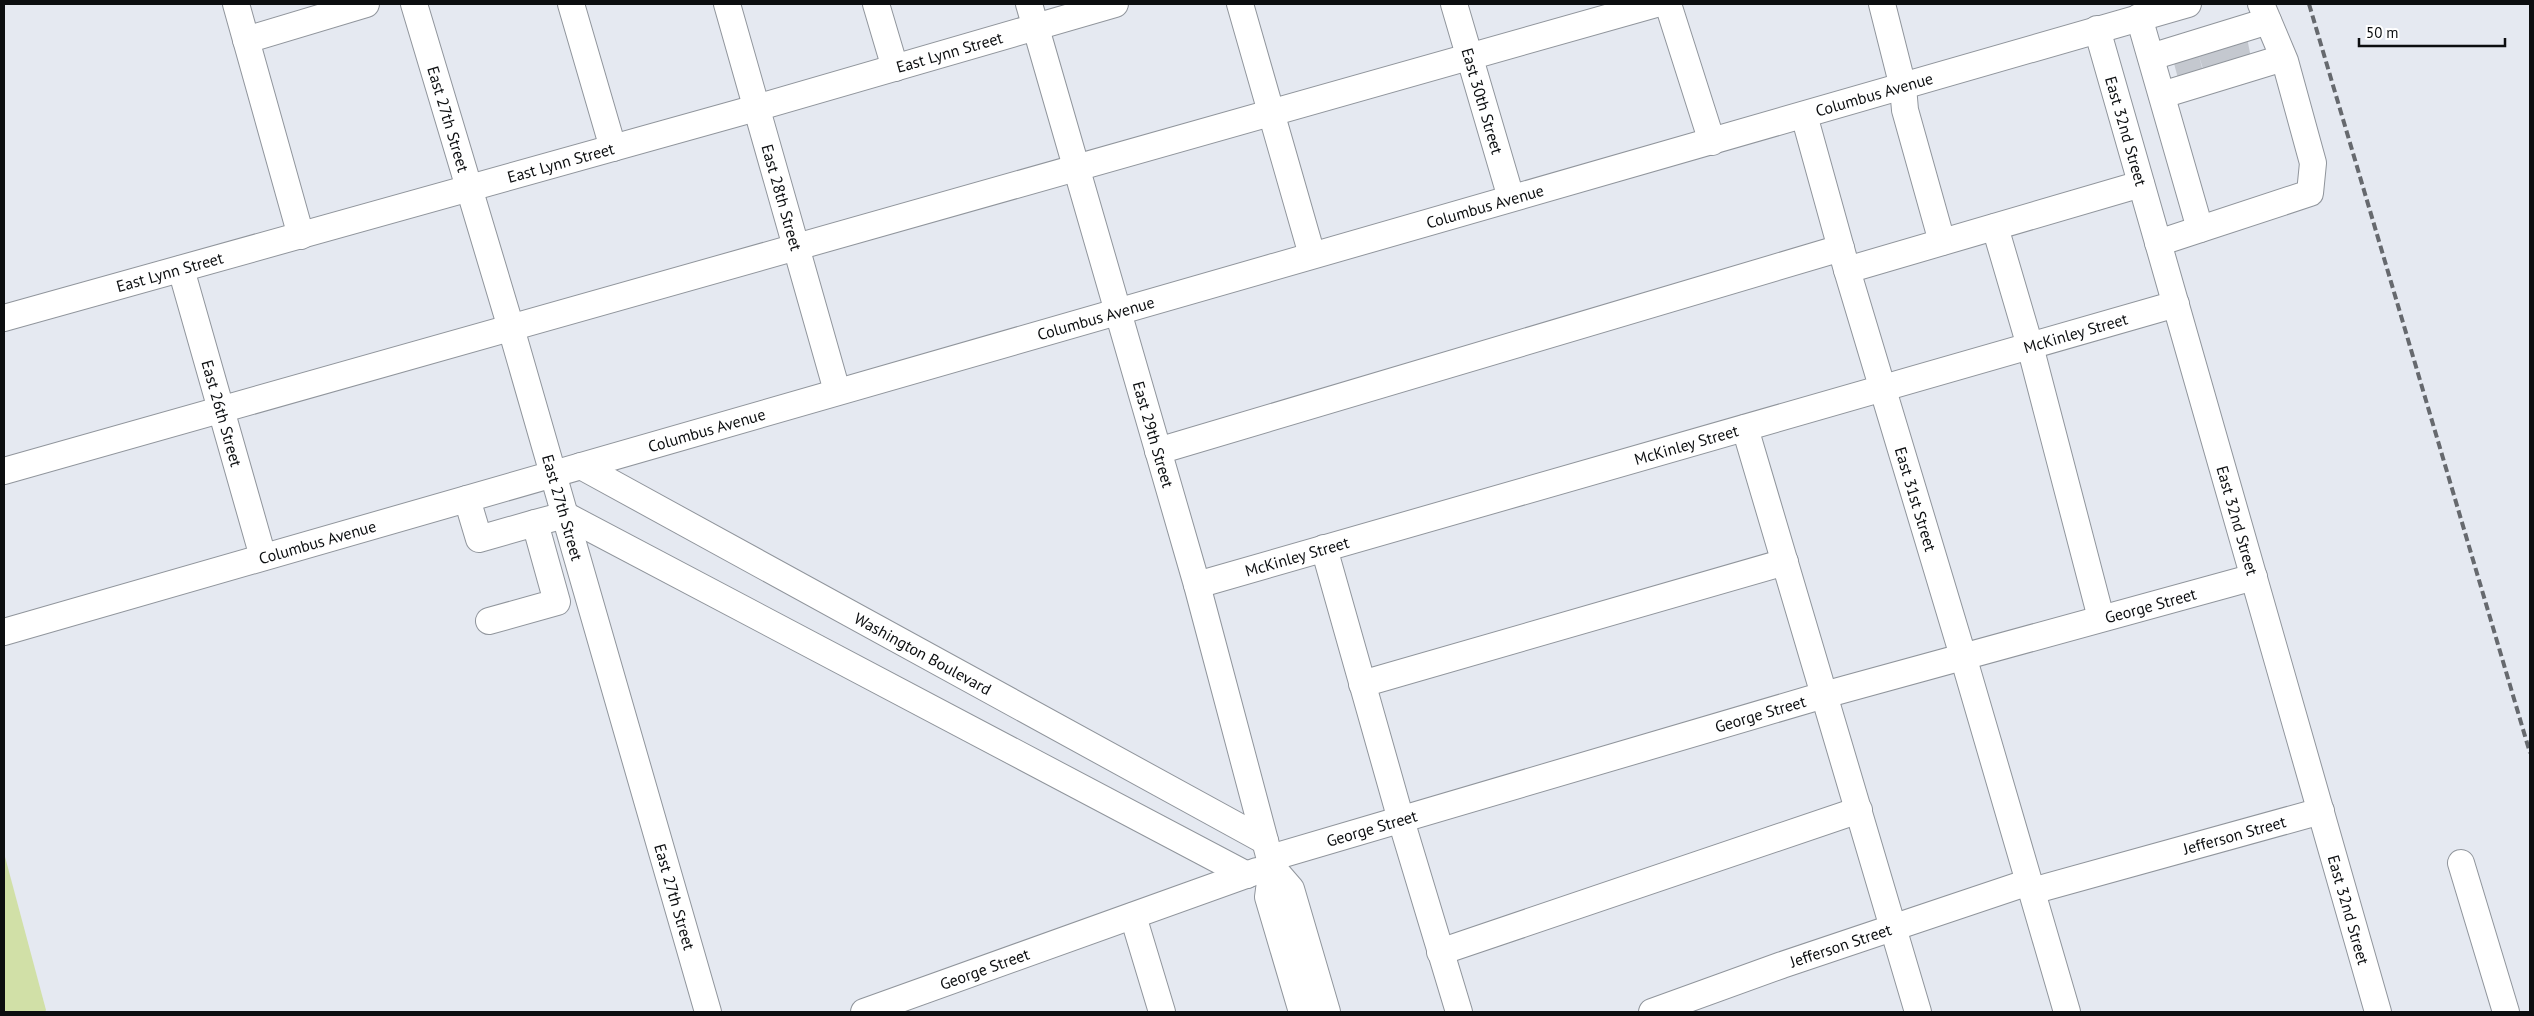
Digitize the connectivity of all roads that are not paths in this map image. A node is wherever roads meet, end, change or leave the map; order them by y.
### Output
1 (236, 4) edge
2 (366, 4) edge
3 (414, 4) edge
4 (571, 4) edge
5 (726, 4) edge
6 (876, 4) edge
7 (1115, 4) edge
8 (1240, 4) edge
9 (1454, 4) edge
10 (1656, 4) edge
11 (1668, 4) edge
12 (1882, 4) edge
13 (2188, 4) edge
14 (2264, 13) edge
15 (1032, 15) edge
16 (2139, 17) junction
17 (2097, 30) junction
18 (246, 40) junction
19 (2225, 55) junction
20 (1469, 57) junction
21 (2151, 57) junction
22 (2283, 58) junction
23 (2188, 66) junction
24 (895, 68) junction
25 (1904, 87) junction
26 (2162, 95) junction
27 (756, 108) junction
28 (1271, 112) junction
29 (1804, 115) junction
30 (1712, 142) junction
31 (613, 148) junction
32 (1075, 166) junction
33 (2141, 184) junction
34 (470, 189) junction
35 (1511, 198) junction
36 (1995, 227) junction
37 (2200, 229) junction
38 (301, 236) junction
39 (1942, 242) junction
40 (2158, 243) junction
41 (796, 248) junction
42 (1312, 255) junction
43 (1844, 259) junction
44 (181, 269) junction
45 (2176, 304) junction
46 (1117, 311) junction
47 (4, 318) edge
48 (511, 328) junction
49 (2030, 346) junction
50 (1883, 388) junction
51 (837, 392) junction
52 (221, 410) junction
53 (1745, 428) junction
54 (1158, 451) junction
55 (581, 466) junction
56 (4, 471) edge
57 (553, 474) junction
58 (467, 499) junction
59 (565, 515) junction
60 (535, 523) junction
61 (1324, 548) junction
62 (263, 557) junction
63 (1785, 562) junction
64 (580, 564) junction
65 (548, 573) junction
66 (2254, 577) junction
67 (1197, 585) junction
68 (2101, 618) junction
69 (490, 621) dead end
70 (4, 632) edge
71 (1964, 656) junction
72 (1362, 684) junction
73 (1824, 695) junction
74 (1859, 810) junction
75 (2321, 811) junction
76 (1401, 820) junction
77 (1269, 855) junction
78 (2461, 863) dead end
79 (1247, 875) junction
80 (2030, 886) junction
81 (1133, 916) junction
82 (1894, 928) junction
83 (1440, 952) junction
84 (708, 1012) edge
85 (864, 1012) edge
86 (1162, 1012) edge
87 (1302, 1012) edge
88 (1327, 1012) edge
89 (1459, 1012) edge
90 (1652, 1012) edge
91 (1918, 1012) edge
92 (2067, 1012) edge
93 (2378, 1012) edge
94 (2506, 1012) edge

1 - 18 street
2 - 18 street
3 - 34 street, East 27th Street
4 - 31 street
5 - 27 street, East 28th Street
6 - 24 street
7 - 15 street, East Lynn Street
8 - 28 street
9 - 20 street, East 30th Street
10 - 20 street
11 - 30 street
12 - 25 street
13 - 16 street, Columbus Avenue
14 - 19 street
14 - 22 street
15 - 24 street, East Lynn Street
15 - 32 street, East 29th Street
16 - 17 street, Columbus Avenue
16 - 21 street
17 - 25 street, Columbus Avenue
17 - 33 street, East 32nd Street
18 - 38 street
19 - 22 street
19 - 23 street
19 - 23 street
20 - 28 street
20 - 35 street, East 30th Street
21 - 23 street
21 - 26 street
22 - 37 street
23 - 26 street
24 - 27 street, East Lynn Street
25 - 29 street, Columbus Avenue
25 - 39 street
26 - 37 street
27 - 31 street, East Lynn Street
27 - 41 street, East 28th Street
28 - 32 street
28 - 42 street
29 - 30 street, Columbus Avenue
29 - 43 street, East 31st Street
30 - 35 street, Columbus Avenue
31 - 34 street, East Lynn Street
32 - 41 street
32 - 46 street, East 29th Street
33 - 36 street
33 - 40 street, East 32nd Street
34 - 38 street, East Lynn Street
34 - 48 street, East 27th Street
35 - 42 street, Columbus Avenue
36 - 39 street
36 - 49 street
37 - 40 street
38 - 44 street, East Lynn Street
39 - 43 street
40 - 45 street, East 32nd Street
41 - 48 street
41 - 51 street, East 28th Street
42 - 46 street, Columbus Avenue
43 - 50 street, East 31st Street
43 - 54 street
44 - 47 street, East Lynn Street
44 - 52 street, East 26th Street
45 - 49 street, McKinley Street
45 - 66 street, East 32nd Street
46 - 51 street, Columbus Avenue
46 - 54 street, East 29th Street
48 - 52 street
48 - 57 street, East 27th Street
49 - 50 street, McKinley Street
49 - 68 street
50 - 53 street, McKinley Street
50 - 71 street, East 31st Street
51 - 55 street, Columbus Avenue
52 - 56 street
52 - 62 street, East 26th Street
53 - 61 street, McKinley Street
53 - 63 street
54 - 67 street, East 29th Street
55 - 57 street, Columbus Avenue
55 - 77 street, Washington Boulevard
57 - 58 street, Columbus Avenue
57 - 59 street, East 27th Street
58 - 60 street
58 - 62 street, Columbus Avenue
59 - 60 street
59 - 64 street, East 27th Street
59 - 79 street
60 - 65 street
61 - 67 street, McKinley Street
61 - 72 street
62 - 70 street, Columbus Avenue
63 - 72 street
63 - 73 street
64 - 65 street
64 - 84 street, East 27th Street
65 - 69 street
66 - 68 street, George Street
66 - 75 street, East 32nd Street
67 - 77 street, East 29th Street
68 - 71 street, George Street
71 - 73 street, George Street
71 - 80 street, East 31st Street
72 - 76 street
73 - 74 street
73 - 76 street, George Street
74 - 82 street
74 - 83 street
75 - 80 street, Jefferson Street
75 - 93 street, East 32nd Street
76 - 77 street, George Street
76 - 83 street
77 - 79 street, George Street
77 - 87 street, East 29th Street
77 - 88 street, East 29th Street
78 - 94 street
79 - 81 street, George Street
80 - 82 street, Jefferson Street
80 - 92 street, East 31st Street
81 - 85 street, George Street
81 - 86 street
82 - 90 street, Jefferson Street
82 - 91 street
83 - 89 street

